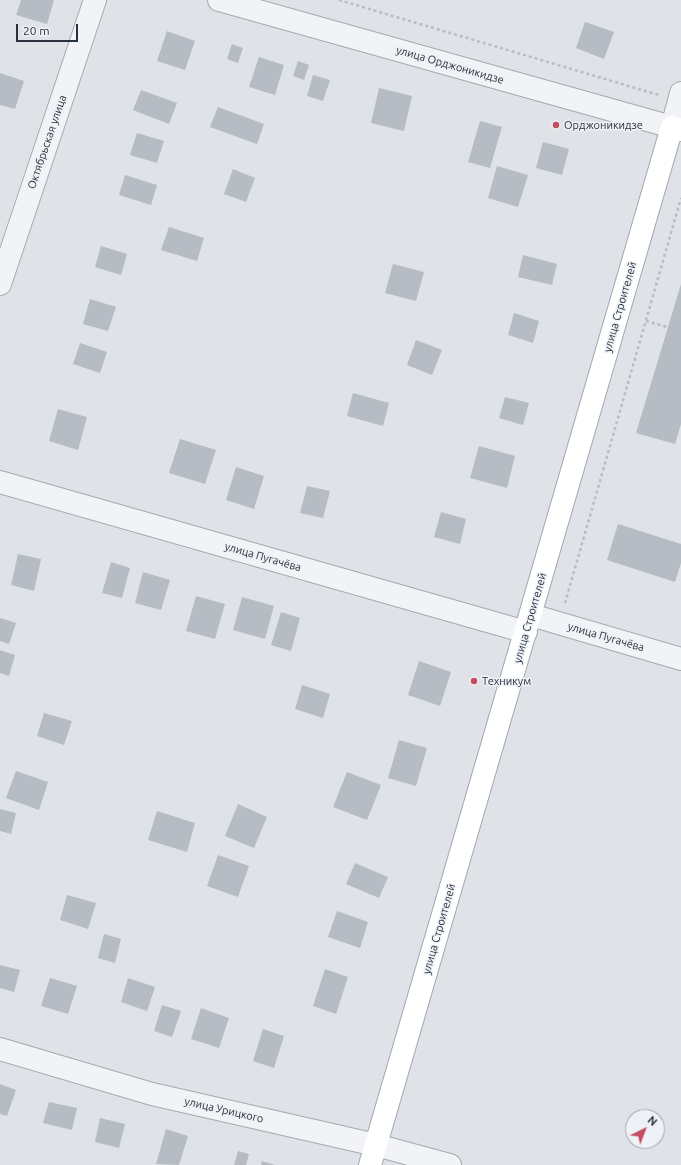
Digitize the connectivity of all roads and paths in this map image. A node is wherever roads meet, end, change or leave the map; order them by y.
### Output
1 (95, 0) edge
2 (219, 0) edge
3 (339, 0) edge
4 (680, 97) edge
5 (677, 128) edge
6 (681, 198) edge
7 (0, 284) edge
8 (646, 321) junction
9 (667, 327) dead end
10 (0, 482) edge
11 (528, 623) junction
12 (559, 623) junction
13 (681, 659) edge
14 (0, 1049) edge
15 (376, 1145) junction
16 (370, 1165) edge
17 (450, 1165) edge

1 - 7 street, Октябрьская улица
2 - 5 street, улица Орджоникидзе
3 - 4 path
4 - 5 street, улица Строителей
5 - 11 main road, улица Строителей
6 - 8 path
8 - 9 path
8 - 12 path
10 - 11 street, улица Пугачёва
11 - 12 street, улица Пугачёва
11 - 15 main road, улица Строителей
12 - 13 street, улица Пугачёва
14 - 15 street, улица Урицкого
15 - 16 main road, улица Строителей
15 - 17 street, улица Урицкого

